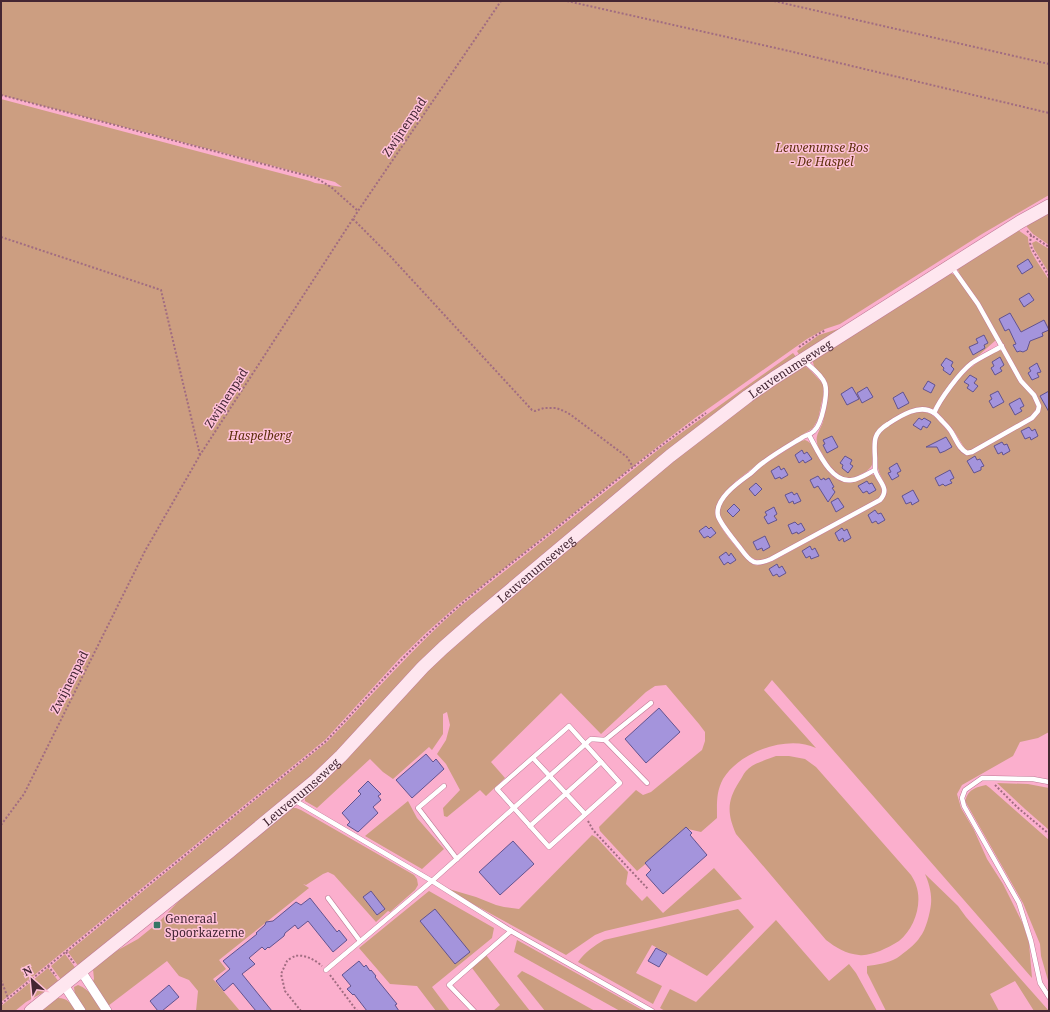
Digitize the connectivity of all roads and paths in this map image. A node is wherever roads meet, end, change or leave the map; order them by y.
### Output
1 (501, 1) edge
2 (567, 1) edge
3 (774, 1) edge
4 (1049, 64) edge
5 (1, 95) edge
6 (1049, 113) edge
7 (1049, 206) edge
8 (358, 211) junction
9 (353, 219) junction
10 (1, 238) edge
11 (1049, 247) edge
12 (951, 265) junction
13 (1049, 276) edge
14 (1002, 346) junction
15 (803, 360) junction
16 (934, 413) junction
17 (809, 434) junction
18 (200, 455) junction
19 (875, 470) junction
20 (651, 703) dead end
21 (605, 740) junction
22 (585, 744) junction
23 (533, 758) junction
24 (601, 762) junction
25 (549, 776) junction
26 (987, 778) junction
27 (1049, 782) edge
28 (647, 783) dead end
29 (444, 786) dead end
30 (566, 794) junction
31 (293, 799) junction
32 (514, 808) junction
33 (585, 814) junction
34 (1, 825) edge
35 (530, 826) junction
36 (1049, 834) edge
37 (457, 859) junction
38 (432, 881) junction
39 (648, 889) dead end
40 (328, 898) dead end
41 (511, 931) junction
42 (360, 941) junction
43 (326, 970) junction
44 (81, 972) junction
45 (1, 980) edge
46 (64, 985) junction
47 (1049, 997) edge
48 (8, 998) junction
49 (1, 1004) edge
50 (31, 1011) edge
51 (81, 1011) edge
52 (107, 1011) edge
53 (301, 1011) edge
54 (357, 1011) edge
55 (474, 1011) edge
56 (652, 1011) edge

1 - 8 path, Zwijnenpad
2 - 6 path
3 - 4 path
5 - 8 path
7 - 12 main road, Leuvenumseweg
8 - 9 path, Zwijnenpad
9 - 18 path, Zwijnenpad
9 - 48 path, Leuvenumseweg
10 - 18 path
11 - 13 path
12 - 14 lane
12 - 15 main road, Leuvenumseweg
14 - 16 lane
14 - 16 lane
15 - 17 lane
15 - 31 main road, Leuvenumseweg
16 - 19 lane
17 - 19 lane
17 - 19 lane
18 - 34 path, Zwijnenpad
20 - 21 lane
21 - 22 lane
21 - 28 lane
22 - 23 lane
22 - 24 lane
22 - 25 lane
23 - 25 lane
23 - 32 lane
24 - 30 lane
24 - 33 lane
25 - 30 lane
25 - 32 lane
26 - 27 lane
26 - 36 path
26 - 47 lane
29 - 37 lane
30 - 33 lane
30 - 35 lane
31 - 38 lane
31 - 44 main road, Leuvenumseweg
32 - 35 lane
32 - 37 lane
33 - 35 lane
33 - 39 path
37 - 38 lane
38 - 41 lane
38 - 42 lane
40 - 42 lane
41 - 55 lane
41 - 56 lane
42 - 43 lane
43 - 53 path
43 - 54 path
44 - 46 main road, Leuvenumseweg
44 - 52 street
45 - 48 path
46 - 50 main road, Leuvenumseweg
46 - 51 street
48 - 49 path, Leuvenumseweg

